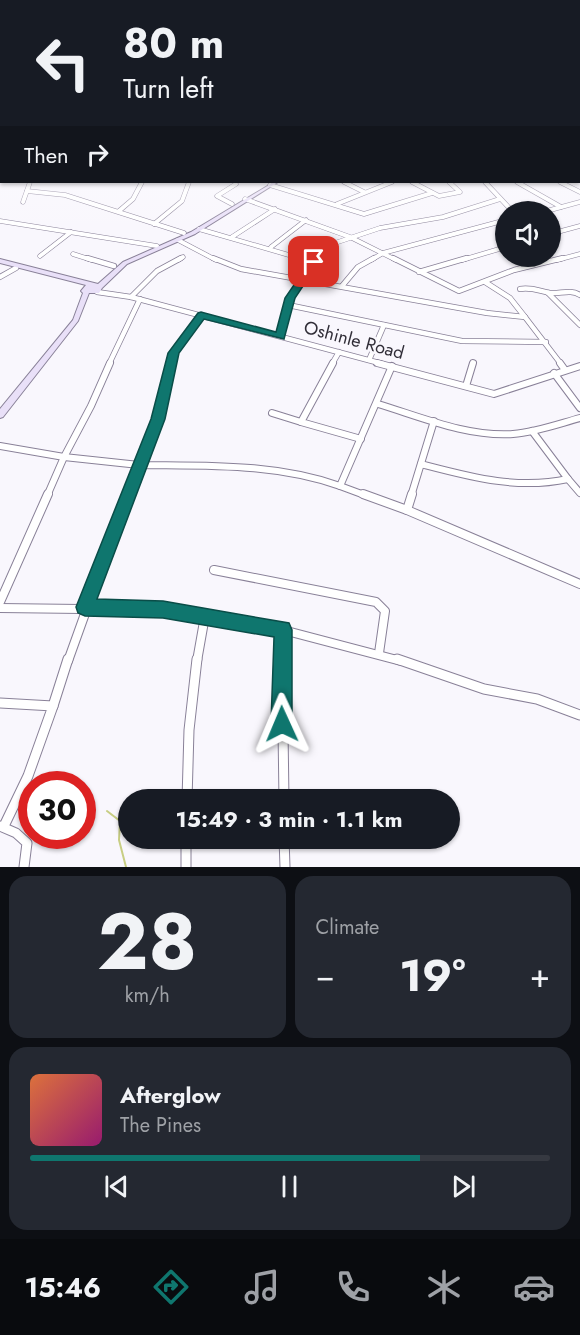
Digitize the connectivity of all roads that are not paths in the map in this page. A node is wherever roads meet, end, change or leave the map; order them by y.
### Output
1 (30, 183) edge
2 (142, 183) edge
3 (189, 183) edge
4 (270, 183) edge
5 (346, 183) edge
6 (389, 183) edge
7 (414, 183) edge
8 (450, 183) edge
9 (485, 183) edge
10 (519, 183) edge
11 (562, 183) edge
12 (236, 184) dead end
13 (27, 191) junction
14 (364, 192) junction
15 (580, 192) edge
16 (432, 193) junction
17 (245, 199) junction
18 (500, 199) joint
19 (550, 201) edge
20 (23, 202) dead end
21 (580, 202) edge
22 (232, 204) junction
23 (337, 204) junction
24 (561, 207) edge
25 (275, 209) junction
26 (119, 211) junction
27 (0, 220) edge
28 (306, 220) junction
29 (495, 223) edge
30 (154, 224) junction
31 (580, 226) edge
32 (199, 229) junction
33 (561, 231) edge
34 (71, 232) junction
35 (184, 233) junction
36 (232, 237) junction
37 (350, 237) junction
38 (178, 240) junction
39 (157, 246) junction
40 (271, 247) junction
41 (495, 250) edge
42 (383, 253) junction
43 (72, 254) dead end
44 (580, 254) edge
45 (40, 256) dead end
46 (183, 257) dead end
47 (0, 262) edge
48 (314, 262) junction
49 (116, 267) junction
50 (16, 268) junction
51 (418, 272) junction
52 (0, 277) edge
53 (302, 281) junction
54 (485, 282) junction
55 (342, 286) junction
56 (96, 288) junction
57 (520, 289) dead end
58 (85, 292) junction
59 (548, 293) junction
60 (580, 295) edge
61 (131, 297) junction
62 (140, 299) junction
63 (288, 305) junction
64 (83, 306) junction
65 (201, 315) junction
66 (525, 317) junction
67 (579, 323) edge
68 (384, 325) junction
69 (280, 336) junction
70 (546, 342) junction
71 (339, 352) junction
72 (369, 360) junction
73 (473, 363) dead end
74 (392, 366) junction
75 (580, 366) edge
76 (564, 370) junction
77 (554, 373) junction
78 (466, 386) junction
79 (378, 404) junction
80 (580, 408) edge
81 (272, 413) dead end
82 (0, 415) edge
83 (580, 418) edge
84 (434, 421) junction
85 (301, 422) junction
86 (532, 431) junction
87 (361, 439) junction
88 (0, 446) edge
89 (64, 457) junction
90 (421, 464) junction
91 (140, 465) junction
92 (568, 478) junction
93 (340, 486) junction
94 (580, 494) edge
95 (407, 510) junction
96 (214, 570) dead end
97 (580, 584) edge
98 (0, 602) edge
99 (85, 607) junction
100 (0, 608) edge
101 (205, 616) junction
102 (283, 630) junction
103 (380, 653) junction
104 (0, 703) edge
105 (53, 706) junction
106 (580, 715) edge
107 (187, 789) edge
108 (284, 789) edge
109 (2, 826) edge
110 (186, 849) edge
111 (284, 849) edge
112 (24, 867) edge
113 (186, 867) edge
114 (285, 867) edge

1 - 13 street
2 - 26 street
3 - 30 street
4 - 17 street
4 - 22 street
4 - 23 street
5 - 14 street
6 - 14 street
7 - 16 street
8 - 16 street
9 - 18 street
10 - 19 street
11 - 15 street
12 - 22 street
13 - 20 street
13 - 26 street
14 - 23 street
16 - 23 street
17 - 25 street
17 - 32 street
18 - 37 street
21 - 24 street
22 - 35 street
25 - 28 street
25 - 36 street
26 - 30 street
27 - 34 street
28 - 37 street
28 - 40 street
29 - 42 street
30 - 35 street
31 - 33 street
32 - 36 street
32 - 38 street
34 - 39 street
34 - 45 street
35 - 39 street
36 - 40 street
37 - 42 street
37 - 48 street
38 - 49 street
38 - 53 street
39 - 49 street
40 - 48 street
41 - 51 street
42 - 51 street
42 - 55 street
43 - 49 street
44 - 54 street
46 - 61 street
47 - 50 street
47 - 56 street
48 - 53 street
49 - 56 street
50 - 52 street
50 - 58 street
51 - 54 street
53 - 55 street
53 - 63 street
54 - 66 street
55 - 66 street
56 - 58 street
56 - 61 street, Oshinle Road
56 - 64 street
57 - 59 street
58 - 64 street
59 - 60 street
59 - 67 street
61 - 62 street, Oshinle Road
62 - 65 street, Oshinle Road
62 - 89 street
63 - 68 street
63 - 69 street
64 - 82 street
65 - 69 street, Oshinle Road
65 - 91 street
66 - 70 street
68 - 70 street
68 - 72 street
69 - 71 street, Oshinle Road
70 - 76 street
71 - 72 street, Oshinle Road
71 - 85 street
72 - 74 street, Oshinle Road
73 - 78 street
74 - 78 street, Oshinle Road
74 - 79 street
75 - 76 street, Oshinle Road
76 - 77 street, Oshinle Road
77 - 78 street, Oshinle Road
77 - 80 street
79 - 84 street
79 - 87 street
81 - 85 street
83 - 86 street
84 - 86 street
84 - 90 street
85 - 87 street
86 - 92 street
87 - 93 street
88 - 89 street
89 - 91 street
89 - 98 street
90 - 92 street
90 - 95 street
91 - 93 street
91 - 99 street
92 - 94 street
93 - 95 street
95 - 97 street
96 - 103 street
99 - 100 street
99 - 101 street
99 - 105 street
101 - 102 street
101 - 107 street
102 - 103 street
102 - 108 street
103 - 106 street
104 - 105 street
105 - 109 street
109 - 112 street
110 - 113 street
111 - 114 street

